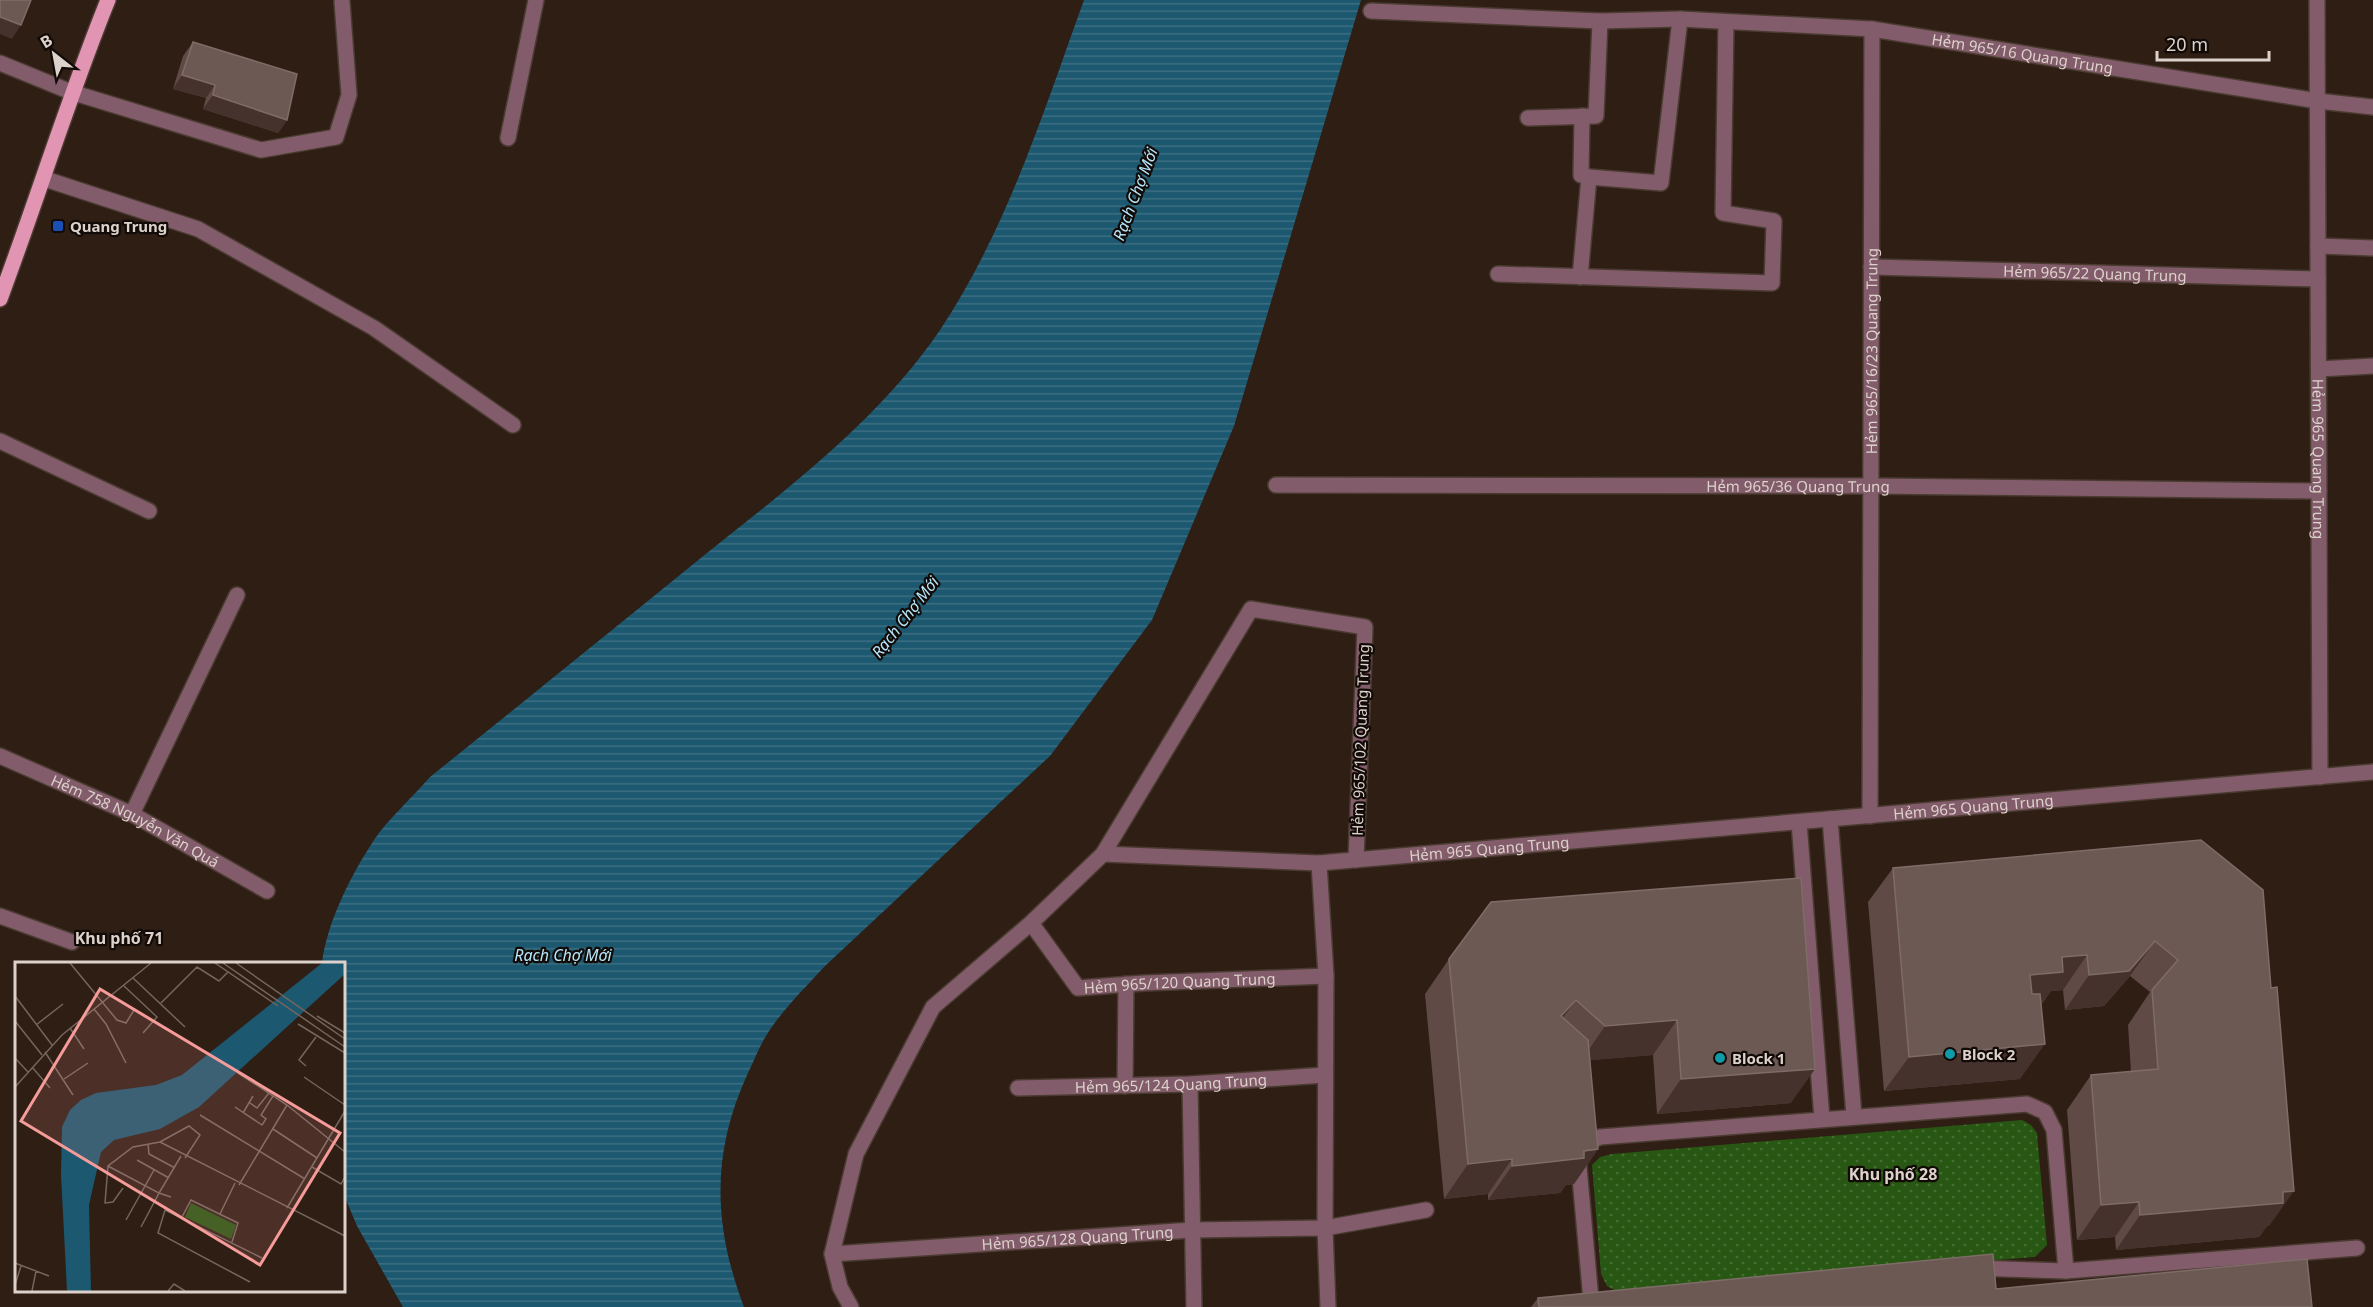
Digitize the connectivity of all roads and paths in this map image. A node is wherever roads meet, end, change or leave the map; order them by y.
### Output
1 (108, 0) edge
2 (536, 0) edge
3 (2317, 0) edge
4 (342, 2) dead end
5 (1371, 11) dead end
6 (1680, 19) junction
7 (1600, 21) junction
8 (1726, 22) junction
9 (1872, 29) junction
10 (0, 63) edge
11 (71, 92) junction
12 (2318, 102) junction
13 (2373, 107) edge
14 (1582, 116) junction
15 (1528, 118) dead end
16 (508, 138) dead end
17 (1589, 177) junction
18 (45, 179) junction
19 (2318, 246) junction
20 (2373, 248) edge
21 (1871, 267) junction
22 (1498, 274) dead end
23 (1580, 277) junction
24 (2318, 279) junction
25 (0, 299) edge
26 (2373, 366) edge
27 (2319, 369) junction
28 (513, 425) dead end
29 (0, 441) edge
30 (1276, 484) dead end
31 (1871, 486) junction
32 (2319, 490) junction
33 (149, 511) dead end
34 (237, 595) dead end
35 (0, 756) edge
36 (2373, 772) edge
37 (2320, 777) junction
38 (132, 814) junction
39 (1870, 816) junction
40 (1830, 819) junction
41 (1799, 822) junction
42 (1103, 855) junction
43 (1356, 860) junction
44 (1319, 863) junction
45 (267, 891) dead end
46 (0, 916) edge
47 (1031, 923) junction
48 (72, 942) dead end
49 (1326, 976) junction
50 (1126, 984) junction
51 (1325, 1075) junction
52 (1190, 1084) junction
53 (1125, 1086) junction
54 (1018, 1088) dead end
55 (1854, 1116) junction
56 (1822, 1119) junction
57 (1426, 1210) dead end
58 (1325, 1228) junction
59 (1192, 1230) junction
60 (2357, 1248) dead end
61 (832, 1254) junction
62 (1964, 1269) edge
63 (2066, 1271) junction
64 (1591, 1300) edge
65 (851, 1307) edge
66 (1194, 1307) edge
67 (1328, 1307) edge

1 - 11 main road
2 - 16 street
3 - 12 street, Hẻm 965 Quang Trung
4 - 11 street
5 - 7 street, Hẻm 965/16 Quang Trung
6 - 7 street, Hẻm 965/16 Quang Trung
6 - 8 street, Hẻm 965/16 Quang Trung
6 - 17 street
7 - 14 street
8 - 9 street, Hẻm 965/16 Quang Trung
8 - 23 street
9 - 12 street, Hẻm 965/16 Quang Trung
9 - 21 street, Hẻm 965/16/23 Quang Trung
10 - 11 street
11 - 18 main road
12 - 13 street, Hẻm 965/16 Quang Trung
12 - 19 street, Hẻm 965 Quang Trung
14 - 15 street
14 - 17 street
17 - 23 street
18 - 25 main road
18 - 28 street
19 - 20 street
19 - 24 street, Hẻm 965 Quang Trung
21 - 24 street, Hẻm 965/22 Quang Trung
21 - 31 street, Hẻm 965/16/23 Quang Trung
22 - 23 street
24 - 27 street, Hẻm 965 Quang Trung
26 - 27 street
27 - 32 street, Hẻm 965 Quang Trung
29 - 33 street
30 - 31 street, Hẻm 965/36 Quang Trung
31 - 32 street, Hẻm 965/36 Quang Trung
31 - 39 street, Hẻm 965/16/23 Quang Trung
32 - 37 street, Hẻm 965 Quang Trung
34 - 38 street
35 - 38 street, Hẻm 758 Nguyễn Văn Quá
36 - 37 street
37 - 39 street, Hẻm 965 Quang Trung
38 - 45 street, Hẻm 758 Nguyễn Văn Quá
39 - 40 street, Hẻm 965 Quang Trung
40 - 41 street, Hẻm 965 Quang Trung
40 - 55 street
41 - 43 street, Hẻm 965 Quang Trung
41 - 56 street
42 - 43 street, Hẻm 965/102 Quang Trung
42 - 44 street, Hẻm 965 Quang Trung
42 - 47 street
43 - 44 street, Hẻm 965 Quang Trung
44 - 49 street
46 - 48 street
47 - 50 street, Hẻm 965/120 Quang Trung
47 - 61 street
49 - 50 street, Hẻm 965/120 Quang Trung
49 - 51 street
50 - 53 street
51 - 52 street, Hẻm 965/124 Quang Trung
51 - 58 street
52 - 53 street, Hẻm 965/124 Quang Trung
52 - 59 street
53 - 54 street, Hẻm 965/124 Quang Trung
55 - 56 street
55 - 63 street
56 - 64 street
57 - 58 street
58 - 59 street, Hẻm 965/128 Quang Trung
58 - 67 street
59 - 61 street, Hẻm 965/128 Quang Trung
59 - 66 street
60 - 63 street
61 - 65 street
62 - 63 street

